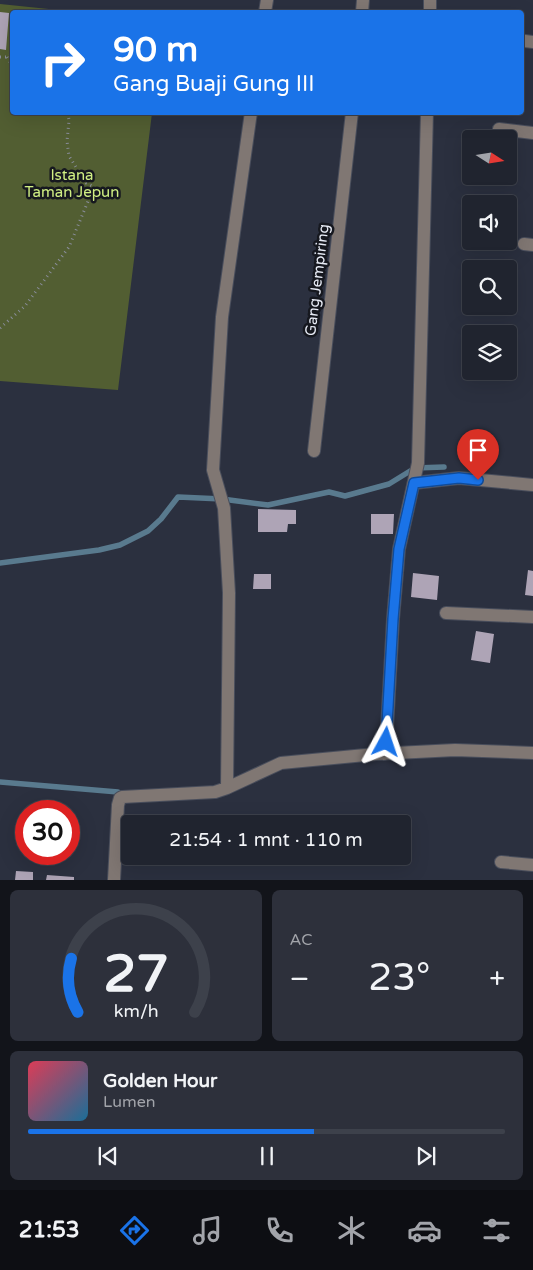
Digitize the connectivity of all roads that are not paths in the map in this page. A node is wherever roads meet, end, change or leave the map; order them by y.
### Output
1 (251, 115) edge
2 (352, 115) edge
3 (427, 115) edge
4 (499, 129) dead end
5 (533, 133) edge
6 (314, 451) dead end
7 (414, 480) junction
8 (533, 485) edge
9 (446, 613) dead end
10 (533, 617) edge
11 (533, 753) edge
12 (384, 754) junction
13 (227, 788) junction
14 (501, 862) dead end
15 (533, 865) edge
16 (114, 880) edge

1 - 13 street
2 - 6 street, Gang Jempiring
3 - 7 street
4 - 5 street
7 - 8 street
7 - 12 street
9 - 10 street
11 - 12 street
12 - 13 street
13 - 16 street
14 - 15 street

